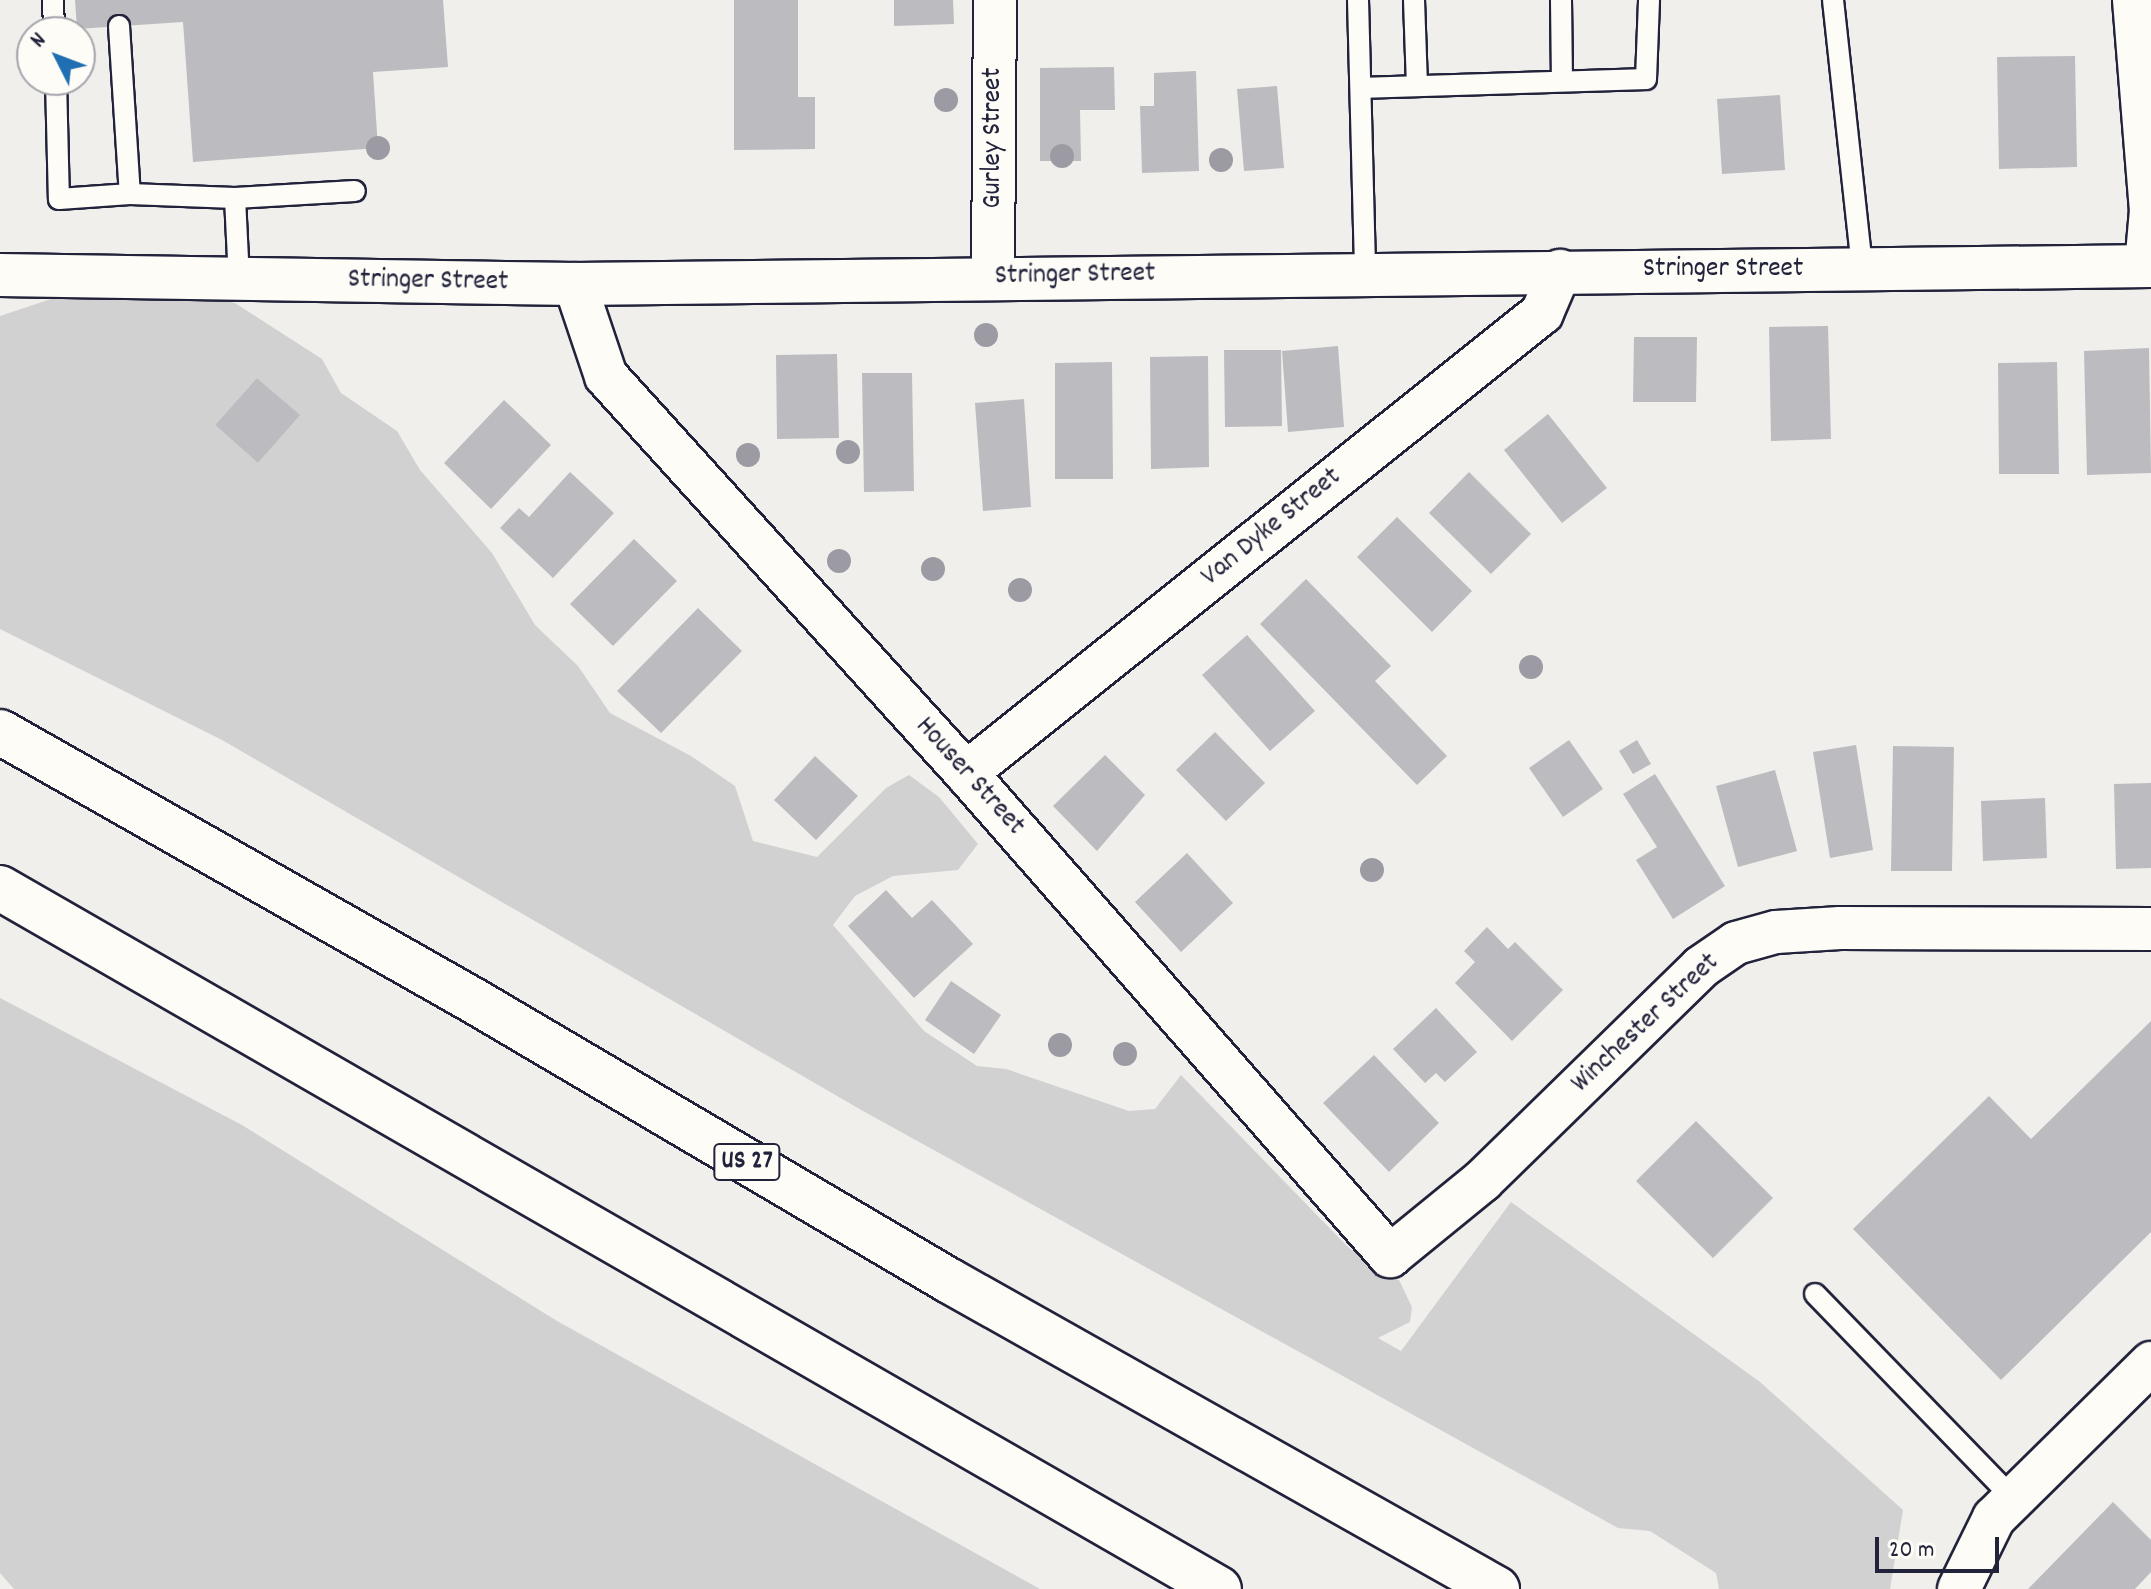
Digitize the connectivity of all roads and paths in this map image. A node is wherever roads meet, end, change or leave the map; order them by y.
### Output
1 (995, 0) edge
2 (1358, 0) edge
3 (1414, 0) edge
4 (1561, 0) edge
5 (1649, 0) edge
6 (1833, 0) edge
7 (2134, 0) edge
8 (119, 26) dead end
9 (1562, 81) junction
10 (1417, 86) junction
11 (1361, 88) junction
12 (56, 96) edge
13 (355, 191) dead end
14 (130, 194) junction
15 (235, 198) junction
16 (2148, 266) edge
17 (1862, 269) junction
18 (1560, 271) junction
19 (1365, 273) junction
20 (0, 275) edge
21 (993, 277) junction
22 (239, 279) junction
23 (575, 284) junction
24 (0, 732) edge
25 (966, 773) junction
26 (0, 888) edge
27 (2151, 929) edge
28 (1390, 1256) joint
29 (1815, 1294) dead end
30 (2151, 1363) edge
31 (2014, 1499) junction
32 (1219, 1589) edge
33 (1497, 1589) edge
34 (1959, 1589) edge

1 - 21 street, Gurley Street
2 - 11 lane
3 - 10 lane
4 - 9 lane
5 - 9 lane
6 - 17 lane
7 - 16 street
8 - 14 lane
9 - 10 lane
10 - 11 lane
11 - 19 lane
12 - 14 lane
13 - 15 lane
14 - 15 lane
15 - 22 lane
16 - 17 street, Stringer Street
17 - 18 street, Stringer Street
18 - 19 street, Stringer Street
18 - 25 street, Van Dyke Street
19 - 21 street, Stringer Street
20 - 22 street, Stringer Street
21 - 23 street, Stringer Street
22 - 23 street, Stringer Street
23 - 25 street, Houser Street
24 - 33 highway, US 27
25 - 28 street, Houser Street
26 - 32 highway
27 - 28 street, Winchester Street
29 - 31 lane
30 - 31 street
31 - 34 street

